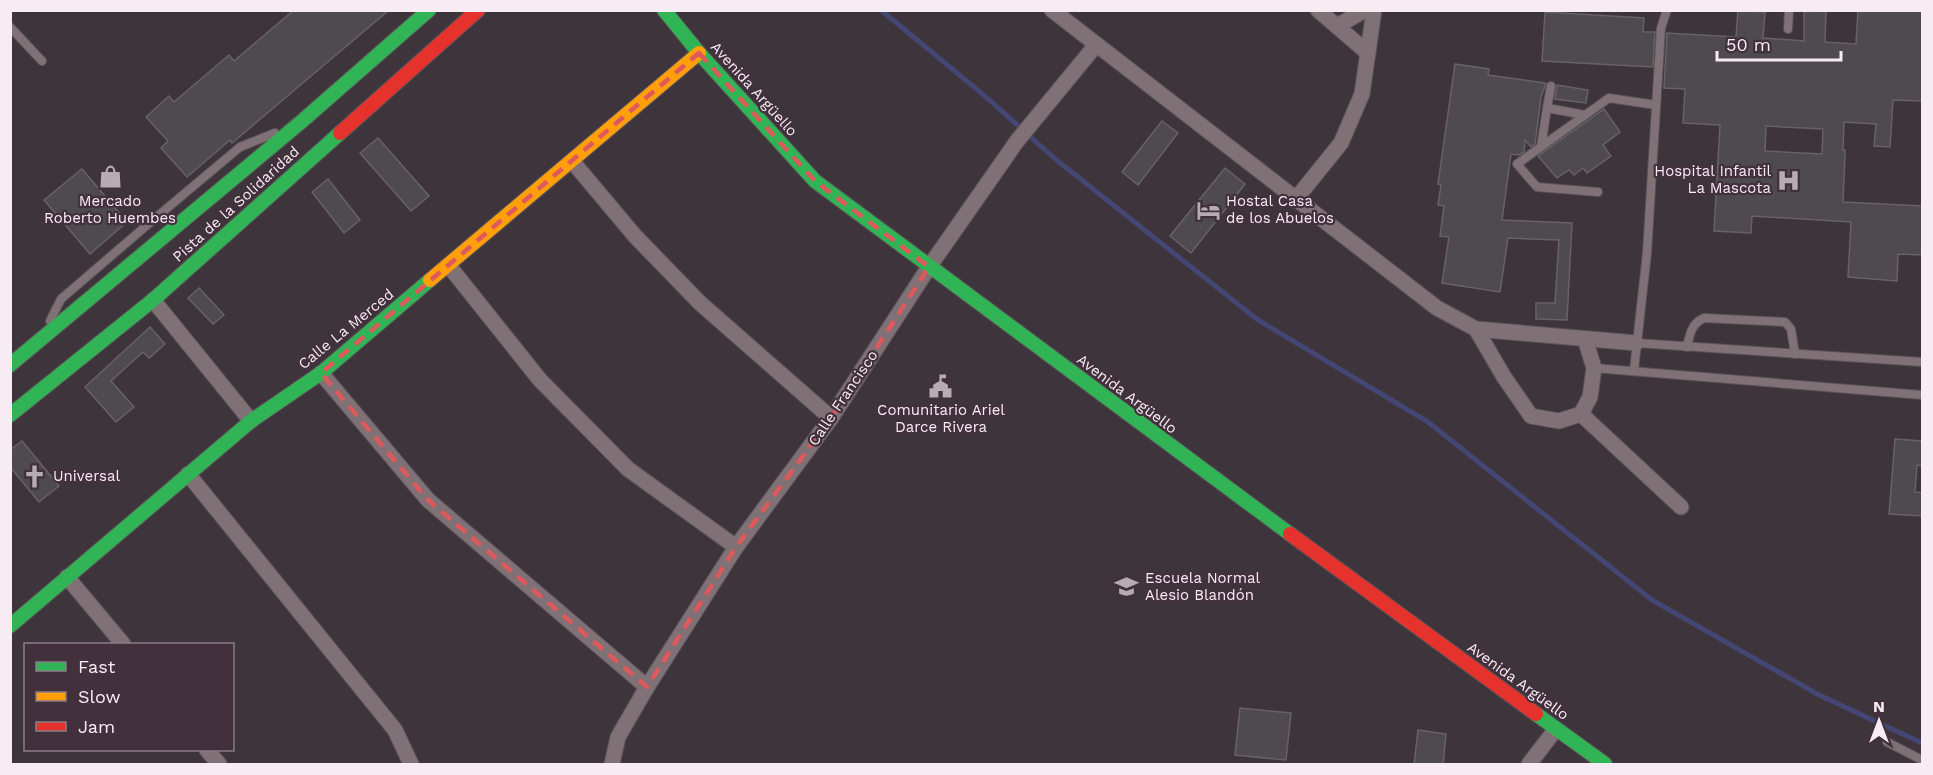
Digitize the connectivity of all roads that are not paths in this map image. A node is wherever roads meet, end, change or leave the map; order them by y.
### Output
1 (429, 10) edge
2 (478, 10) edge
3 (664, 10) edge
4 (1052, 10) edge
5 (1318, 10) edge
6 (1365, 10) edge
7 (1374, 10) edge
8 (1667, 10) edge
9 (1789, 10) edge
10 (1337, 26) junction
11 (10, 27) edge
12 (1788, 29) dead end
13 (1096, 45) junction
14 (699, 53) junction
15 (1368, 53) junction
16 (42, 62) dead end
17 (1551, 86) dead end
18 (1656, 105) junction
19 (1546, 108) junction
20 (1585, 115) junction
21 (301, 122) junction
22 (1541, 147) junction
23 (572, 161) junction
24 (1598, 192) dead end
25 (1295, 200) junction
26 (449, 266) junction
27 (929, 267) junction
28 (153, 300) junction
29 (1476, 329) junction
30 (41, 339) junction
31 (1584, 339) junction
32 (1636, 344) junction
33 (1687, 347) junction
34 (1795, 354) junction
35 (1923, 362) edge
36 (10, 365) edge
37 (1594, 368) junction
38 (1634, 370) junction
39 (321, 373) junction
40 (1923, 395) edge
41 (1581, 414) junction
42 (10, 415) edge
43 (831, 418) junction
44 (251, 421) junction
45 (188, 474) junction
46 (1682, 507) dead end
47 (736, 547) junction
48 (67, 577) junction
49 (10, 626) edge
50 (121, 643) edge
51 (647, 687) junction
52 (1556, 729) junction
53 (1887, 742) dead end
54 (208, 751) edge
55 (1923, 760) edge
56 (219, 765) edge
57 (411, 765) edge
58 (612, 765) edge
59 (1528, 765) edge
60 (1605, 765) edge

1 - 21 street, Pista de la Solidaridad
2 - 28 street, Pista de la Solidaridad
3 - 14 street, Avenida Argüello
4 - 13 street
5 - 10 street
6 - 10 street
7 - 15 street
8 - 18 lane
9 - 12 lane
10 - 15 street
11 - 16 lane
13 - 25 street
13 - 27 street, Calle Francisco
14 - 23 street, Calle La Merced
14 - 27 street, Avenida Argüello
15 - 25 street
17 - 19 lane
18 - 20 lane
18 - 32 lane
19 - 20 lane
19 - 22 lane
20 - 22 lane
21 - 30 street, Pista de la Solidaridad
21 - 30 lane
22 - 24 lane
23 - 26 street, Calle La Merced
23 - 43 street
25 - 29 street
26 - 39 street, Calle La Merced
26 - 47 street
27 - 43 street, Calle Francisco
27 - 52 street, Avenida Argüello
28 - 42 street, Pista de la Solidaridad
28 - 44 street
29 - 31 street
29 - 41 street
30 - 36 street, Pista de la Solidaridad
31 - 32 street
31 - 37 street
32 - 33 lane
32 - 38 lane
33 - 34 lane
33 - 34 lane
34 - 35 lane
37 - 38 lane
37 - 41 street
38 - 40 lane
39 - 44 street, Calle La Merced
39 - 51 street
41 - 46 street
43 - 47 street, Calle Francisco
44 - 45 street, Calle La Merced
45 - 48 street, Calle La Merced
45 - 57 street
47 - 51 street, Calle Francisco
48 - 49 street, Calle La Merced
48 - 50 street
51 - 58 street, Calle Francisco
52 - 59 street
52 - 60 street, Avenida Argüello
53 - 55 lane
54 - 56 street

